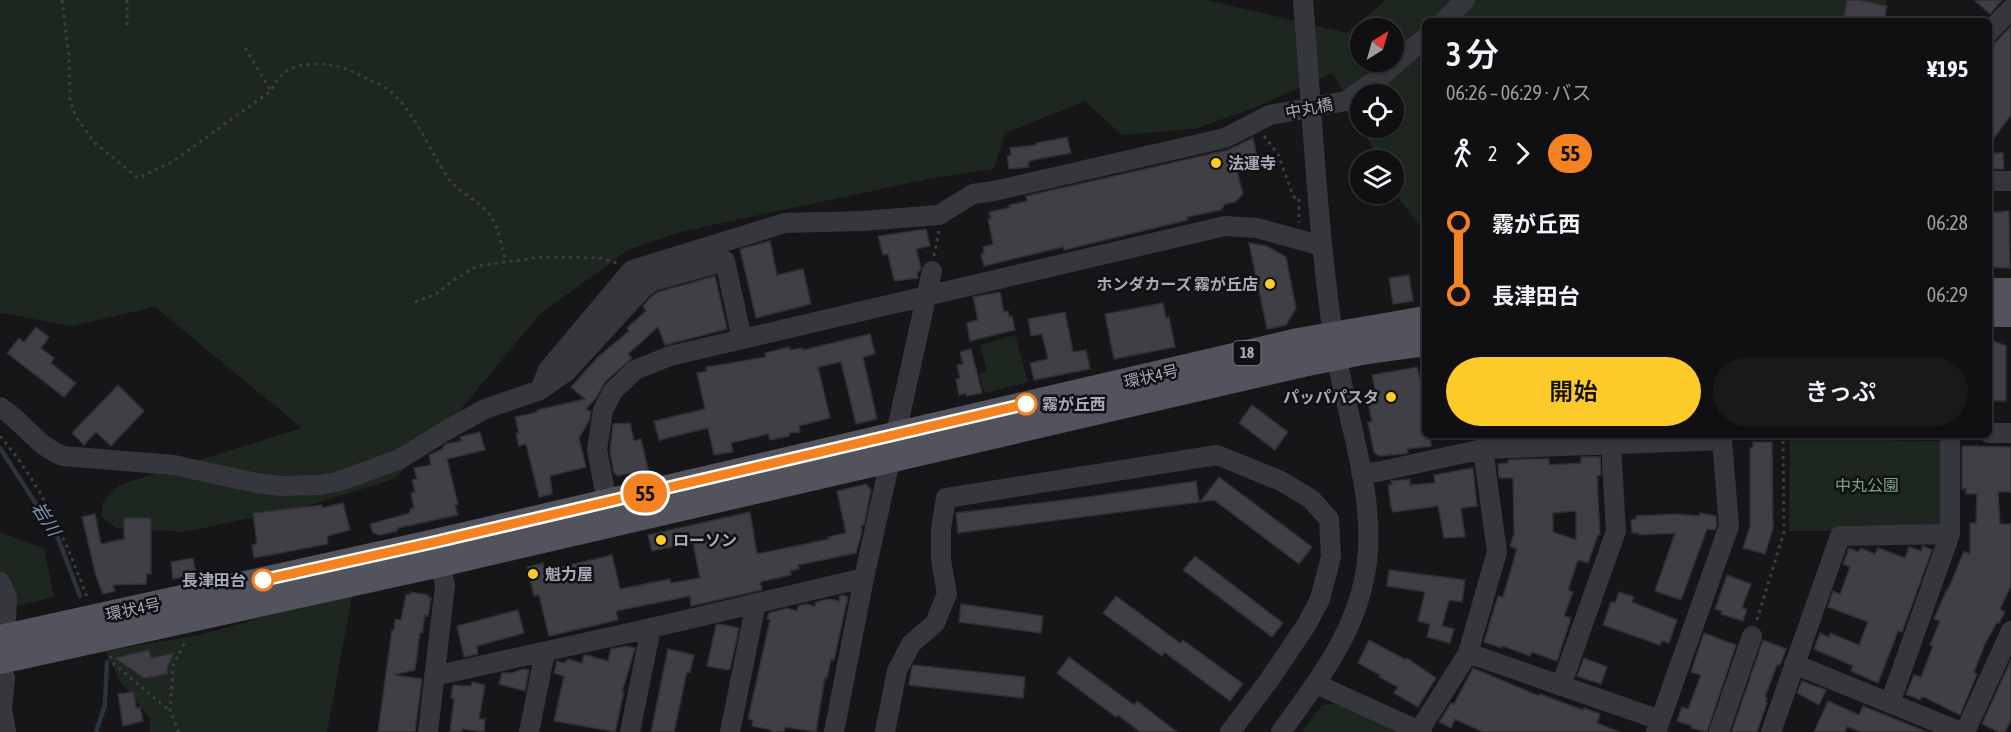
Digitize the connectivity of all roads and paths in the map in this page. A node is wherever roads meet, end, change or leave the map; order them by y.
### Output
1 (62, 0) edge
2 (127, 0) edge
3 (1303, 0) edge
4 (1465, 0) edge
5 (2011, 9) edge
6 (1447, 18) edge
7 (127, 27) dead end
8 (1992, 29) edge
9 (1422, 41) edge
10 (245, 48) dead end
11 (271, 91) junction
12 (1265, 122) junction
13 (1992, 181) edge
14 (2011, 181) edge
15 (939, 222) junction
16 (1300, 240) junction
17 (1322, 246) junction
18 (506, 262) junction
19 (632, 270) junction
20 (932, 271) joint
21 (1992, 291) edge
22 (2011, 291) edge
23 (925, 296) junction
24 (415, 302) dead end
25 (1992, 314) edge
26 (2011, 314) edge
27 (1422, 321) edge
28 (742, 339) junction
29 (1422, 343) edge
30 (1335, 346) junction
31 (540, 390) junction
32 (0, 407) edge
33 (1992, 433) edge
34 (2011, 433) edge
35 (896, 434) junction
36 (0, 436) edge
37 (1783, 438) edge
38 (1950, 438) edge
39 (1611, 444) junction
40 (1484, 449) junction
41 (891, 459) junction
42 (1361, 473) junction
43 (606, 502) junction
44 (1950, 534) junction
45 (438, 553) junction
46 (864, 578) junction
47 (0, 582) edge
48 (756, 603) junction
49 (187, 620) junction
50 (101, 627) junction
51 (3, 628) edge
52 (651, 628) junction
53 (2011, 632) edge
54 (1752, 636) joint
55 (545, 652) junction
56 (1468, 653) junction
57 (1794, 664) junction
58 (3, 669) edge
59 (434, 676) junction
60 (1316, 684) junction
61 (1561, 686) junction
62 (1890, 703) junction
63 (170, 711) junction
64 (1658, 726) edge
65 (1421, 731) edge
66 (6, 732) edge
67 (179, 732) edge
68 (428, 732) edge
69 (529, 732) edge
70 (630, 732) edge
71 (730, 732) edge
72 (834, 732) edge
73 (885, 732) edge
74 (1230, 732) edge
75 (1281, 732) edge
76 (1719, 732) edge
77 (1771, 732) edge
78 (1963, 732) edge

1 - 11 path
2 - 7 path
3 - 17 street
4 - 6 street
5 - 8 street
9 - 12 street, 中丸橋
10 - 11 path
11 - 18 path
12 - 15 street, 中丸橋
12 - 16 path
13 - 14 street
15 - 19 street
15 - 20 path
16 - 17 street
16 - 23 street
17 - 30 street
18 - 19 path
18 - 24 path
19 - 31 street
20 - 23 street
21 - 22 main road
23 - 28 street
23 - 35 street
25 - 26 main road
27 - 30 main road, 環状4号 / 18
28 - 31 street
28 - 43 street
29 - 30 main road, 環状4号 / 18
30 - 35 main road, 環状4号 / 18
30 - 41 main road, 環状4号 / 18
30 - 42 street
31 - 32 street
33 - 34 street
35 - 41 street
35 - 43 main road, 環状4号 / 18
36 - 50 path
37 - 54 path
38 - 44 street
39 - 40 street
39 - 61 street
39 - 64 street
40 - 42 street
40 - 56 street
41 - 45 main road, 環状4号 / 18
41 - 46 street
42 - 60 street
43 - 45 main road, 環状4号 / 18
44 - 57 street
44 - 62 street
45 - 49 main road, 環状4号 / 18
45 - 50 main road, 環状4号 / 18
45 - 59 street
46 - 48 street
46 - 72 street
47 - 51 street
48 - 52 street
48 - 71 street
49 - 50 main road, 環状4号 / 18
49 - 63 path
50 - 51 main road, 環状4号 / 18
50 - 58 main road, 環状4号 / 18
50 - 63 path
52 - 55 street
52 - 70 street
53 - 78 street
54 - 76 street
55 - 59 street
55 - 69 street
56 - 61 street
56 - 65 street
57 - 62 street
57 - 77 street
58 - 66 street
59 - 68 street
60 - 65 street
60 - 75 street
61 - 64 street
62 - 78 street
63 - 67 path
73 - 74 street

